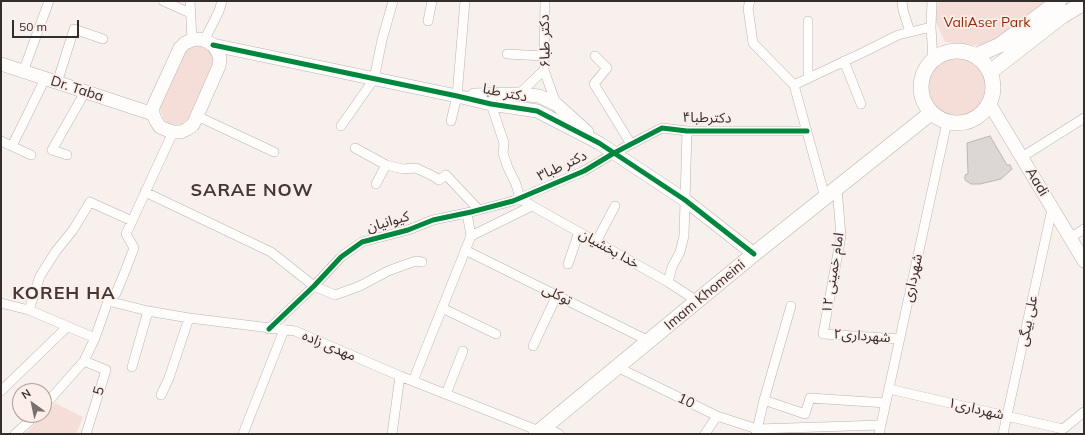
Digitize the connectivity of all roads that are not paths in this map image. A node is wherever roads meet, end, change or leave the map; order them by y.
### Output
1 (49, 1) edge
2 (163, 1) edge
3 (190, 1) edge
4 (222, 1) edge
5 (393, 1) edge
6 (432, 1) edge
7 (465, 1) edge
8 (544, 1) edge
9 (750, 1) edge
10 (902, 1) edge
11 (932, 1) edge
12 (1059, 1) edge
13 (1084, 3) edge
14 (190, 13) junction
15 (808, 20) dead end
16 (428, 21) dead end
17 (931, 27) junction
18 (910, 32) junction
19 (103, 39) dead end
20 (203, 42) junction
21 (507, 54) dead end
22 (544, 56) junction
23 (595, 56) dead end
24 (975, 56) junction
25 (933, 60) junction
26 (844, 61) junction
27 (1, 64) edge
28 (544, 70) junction
29 (23, 72) junction
30 (990, 72) junction
31 (808, 78) junction
32 (374, 79) junction
33 (51, 81) junction
34 (794, 84) junction
35 (85, 92) junction
36 (520, 94) junction
37 (457, 96) junction
38 (539, 96) junction
39 (989, 103) junction
40 (491, 104) junction
41 (556, 104) junction
42 (861, 104) dead end
43 (537, 111) junction
44 (931, 113) junction
45 (153, 114) junction
46 (197, 116) junction
47 (1084, 118) edge
48 (451, 121) dead end
49 (947, 122) junction
50 (341, 126) dead end
51 (687, 131) junction
52 (807, 131) junction
53 (174, 132) junction
54 (1, 141) edge
55 (599, 143) junction
56 (631, 144) junction
57 (12, 146) junction
58 (354, 148) dead end
59 (274, 152) dead end
60 (614, 153) junction
61 (31, 155) dead end
62 (67, 155) dead end
63 (1022, 157) junction
64 (386, 165) junction
65 (376, 184) dead end
66 (145, 192) junction
67 (831, 193) junction
68 (520, 199) junction
69 (685, 200) junction
70 (532, 206) junction
71 (614, 206) dead end
72 (1052, 208) junction
73 (479, 210) junction
74 (467, 213) junction
75 (132, 221) junction
76 (1084, 230) edge
77 (579, 232) junction
78 (471, 236) junction
79 (1070, 238) junction
80 (596, 242) junction
81 (465, 250) junction
82 (754, 254) junction
83 (1084, 261) edge
84 (422, 262) dead end
85 (568, 264) dead end
86 (668, 282) junction
87 (314, 286) junction
88 (557, 295) junction
89 (108, 301) junction
90 (697, 301) junction
91 (3, 306) edge
92 (791, 306) dead end
93 (442, 308) junction
94 (29, 310) junction
95 (148, 311) junction
96 (189, 318) junction
97 (67, 328) junction
98 (270, 328) junction
99 (284, 330) junction
100 (496, 334) dead end
101 (823, 334) joint
102 (95, 338) junction
103 (900, 339) junction
104 (649, 340) junction
105 (533, 346) dead end
106 (463, 351) dead end
107 (84, 361) junction
108 (132, 367) dead end
109 (618, 367) junction
110 (400, 376) junction
111 (413, 381) junction
112 (889, 389) junction
113 (1, 390) edge
114 (446, 394) junction
115 (161, 395) dead end
116 (52, 397) edge
117 (764, 400) junction
118 (886, 403) junction
119 (1084, 412) edge
120 (718, 416) junction
121 (1007, 416) junction
122 (27, 423) edge
123 (880, 430) edge
124 (540, 431) edge
125 (756, 431) edge
126 (15, 434) edge
127 (86, 434) edge
128 (243, 434) edge
129 (392, 434) edge
130 (559, 434) edge
131 (705, 434) edge
132 (1003, 434) edge

1 - 29 street
2 - 14 street
3 - 14 street
4 - 20 street
5 - 32 street
6 - 16 street
7 - 37 street
8 - 22 street, دکتر طبا۶
9 - 34 street
10 - 18 street
11 - 17 street
12 - 24 main road
13 - 30 main road
14 - 20 street
15 - 31 street
17 - 18 street
17 - 25 street
18 - 26 street
19 - 33 street
20 - 32 street, دکتر طبا
20 - 45 street
20 - 46 street
21 - 22 street
22 - 28 street, دکتر طبا۶
23 - 56 street
24 - 25 main road
24 - 30 main road
25 - 44 main road
26 - 31 street
26 - 42 street
27 - 29 street, Dr. Taba
28 - 36 street
28 - 41 street, دکتر طبا۶
29 - 33 street, Dr. Taba
30 - 39 main road
31 - 34 street
32 - 37 street, دکتر طبا
32 - 50 street
33 - 35 street, Dr. Taba
33 - 57 street
34 - 52 street, امام خمینی ۱۲
35 - 45 street, Dr. Taba
35 - 62 street
36 - 37 street, دکتر طبا
36 - 38 street, دکتر طبا
37 - 40 street, دکتر طبا
37 - 48 street
38 - 41 street, دکتر طبا
38 - 43 street
39 - 49 main road
39 - 63 street, Aadi
40 - 43 street, دکتر طبا
40 - 68 street
41 - 55 street, دکتر طبا
43 - 55 street, دکتر طبا
44 - 49 main road
44 - 67 main road, Imam Khomeini
45 - 53 street
46 - 53 street
46 - 59 street
47 - 63 street
49 - 103 street, شهرداری
51 - 52 street, دکترطبا۴
51 - 56 street, دکترطبا۴
51 - 69 street
52 - 67 street, امام خمینی ۱۲
53 - 66 street
54 - 57 street
55 - 60 street, دکتر طبا
56 - 60 street, دکترطبا۴
57 - 61 street
58 - 64 street
60 - 68 street, دکتر طبا۳
60 - 69 street, دکتر طبا
63 - 72 street, Aadi
64 - 65 street
64 - 73 street
66 - 75 street
66 - 87 street
67 - 82 main road, Imam Khomeini
67 - 101 street, امام خمینی ۱۲
68 - 70 street, خدا بخشیان
68 - 73 street, کیوانیان
69 - 82 street, دکتر طبا
69 - 86 street
70 - 77 street, خدا بخشیان
70 - 78 street
71 - 80 street
72 - 79 street, Aadi
72 - 121 street, علی بیگی
73 - 74 street, کیوانیان
74 - 78 street
74 - 87 street, کیوانیان
75 - 89 street
75 - 94 street
76 - 79 street
77 - 80 street, خدا بخشیان
77 - 85 street
78 - 81 street
79 - 83 street, Aadi
80 - 86 street, خدا بخشیان
81 - 88 street, توکلی
81 - 93 street
82 - 90 main road, Imam Khomeini
84 - 87 street
86 - 90 street, خدا بخشیان
87 - 98 street, کیوانیان
88 - 104 street, توکلی
88 - 105 street
89 - 95 street, مهدی زاده
89 - 102 street
90 - 104 main road, Imam Khomeini
91 - 94 street
92 - 117 street
93 - 100 street
93 - 111 street
94 - 97 street
95 - 96 street, مهدی زاده
95 - 108 street
96 - 98 street, مهدی زاده
96 - 115 street
97 - 102 street
97 - 113 street
98 - 99 street, مهدی زاده
99 - 110 street, مهدی زاده
99 - 128 street
101 - 103 street, شهرداری۲
102 - 107 street
103 - 112 street, شهرداری
104 - 109 main road, Imam Khomeini
106 - 114 street
107 - 116 street
107 - 127 street, 5
109 - 120 street, 10
109 - 124 main road, Imam Khomeini
110 - 111 street, مهدی زاده
110 - 129 street
111 - 114 street, مهدی زاده
112 - 118 street, شهرداری
112 - 121 street, شهرداری۱
114 - 124 street, مهدی زاده
117 - 118 street
117 - 125 street
118 - 123 street, شهرداری
119 - 121 street, شهرداری۱
120 - 125 street, 10
120 - 131 street
121 - 132 street, علی بیگی
122 - 126 street
123 - 125 street
124 - 130 street, مهدی زاده

